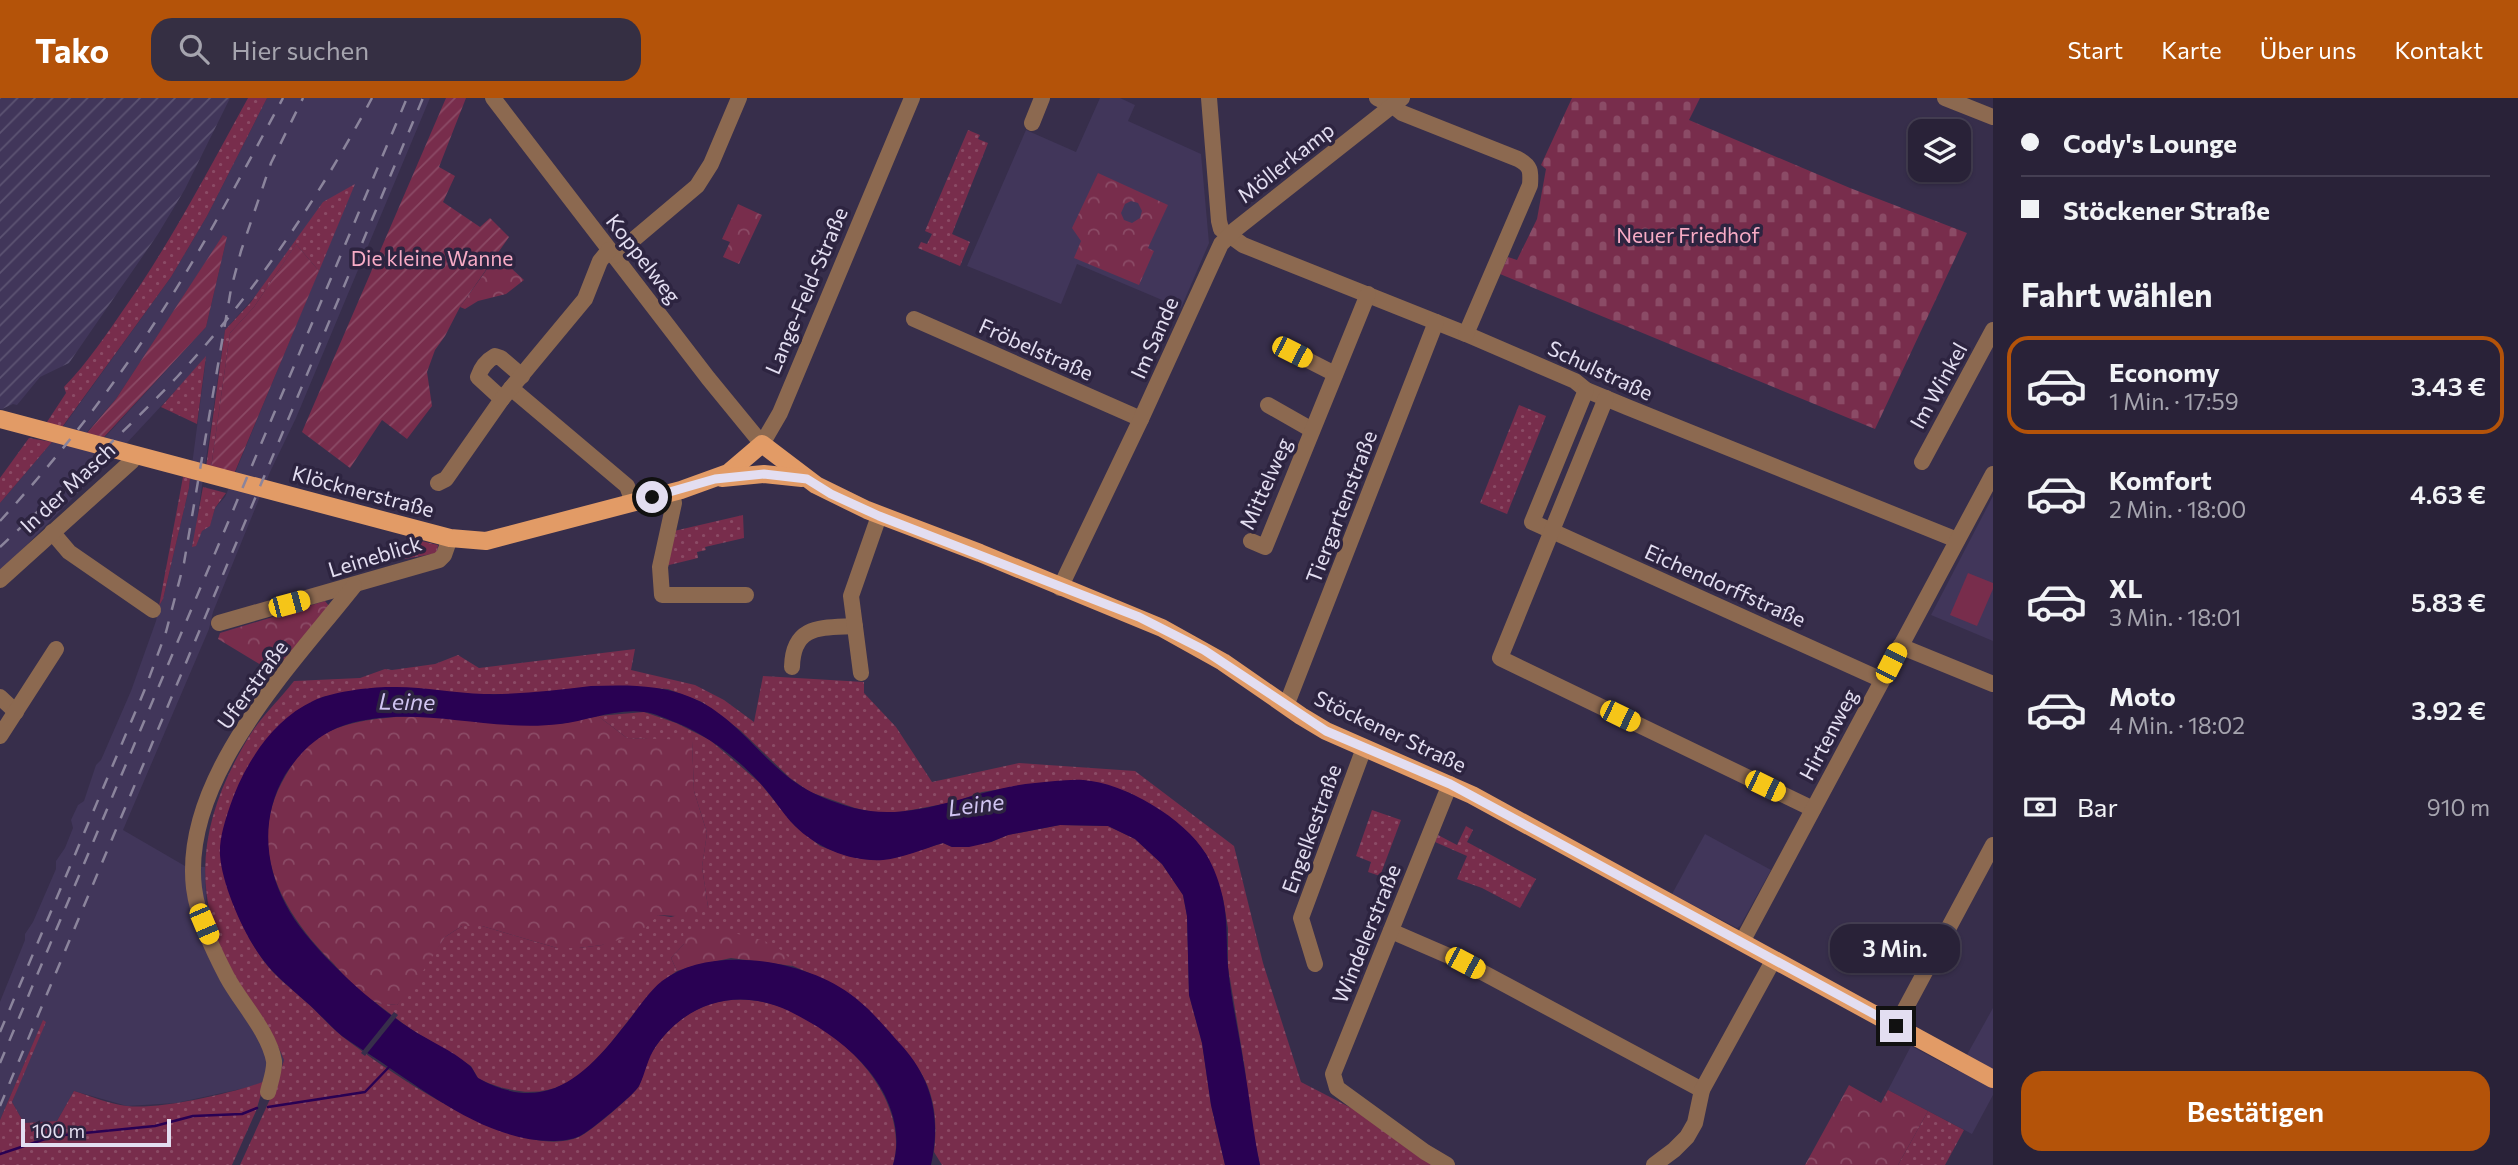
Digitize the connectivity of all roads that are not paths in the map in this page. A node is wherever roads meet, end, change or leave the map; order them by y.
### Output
1 (739, 98) edge
2 (912, 98) edge
3 (1042, 98) edge
4 (1209, 98) edge
5 (1377, 98) edge
6 (1945, 98) edge
7 (498, 101) edge
8 (1397, 102) edge
9 (1993, 117) edge
10 (1032, 123) dead end
11 (1229, 236) junction
12 (612, 253) junction
13 (1368, 294) junction
14 (914, 319) dead end
15 (1436, 322) junction
16 (1993, 330) edge
17 (1466, 334) junction
18 (1292, 352) dead end
19 (1335, 374) junction
20 (512, 388) junction
21 (1586, 390) junction
22 (1606, 398) junction
23 (1268, 405) dead end
24 (0, 419) edge
25 (1141, 419) junction
26 (1312, 430) junction
27 (762, 444) junction
28 (134, 454) junction
29 (1922, 462) dead end
30 (1993, 474) edge
31 (715, 479) junction
32 (807, 479) junction
33 (438, 483) dead end
34 (672, 493) junction
35 (632, 502) junction
36 (879, 516) junction
37 (1551, 530) junction
38 (52, 532) junction
39 (450, 538) junction
40 (1957, 540) junction
41 (1251, 541) dead end
42 (0, 580) edge
43 (354, 586) junction
44 (1060, 588) junction
45 (746, 595) dead end
46 (153, 610) dead end
47 (219, 623) dead end
48 (855, 626) junction
49 (1900, 646) junction
50 (55, 649) dead end
51 (792, 667) dead end
52 (861, 673) dead end
53 (1882, 680) junction
54 (1993, 684) edge
55 (0, 697) edge
56 (1286, 706) junction
57 (16, 712) junction
58 (0, 736) edge
59 (1364, 748) junction
60 (1450, 784) junction
61 (1813, 809) junction
62 (1993, 845) edge
63 (1391, 931) junction
64 (1742, 942) junction
65 (1774, 960) junction
66 (1315, 964) dead end
67 (1896, 1026) junction
68 (1993, 1079) edge
69 (1702, 1090) junction
70 (268, 1092) dead end
71 (1447, 1165) edge
72 (1654, 1165) edge

1 - 12 street
2 - 27 street, Lange-Feld-Straße
3 - 10 street
4 - 11 street
5 - 8 street
6 - 9 street
7 - 12 street, Koppelweg
8 - 11 street, Möllerkamp
8 - 17 street
11 - 13 street, Schulstraße
11 - 25 street, Im Sande
12 - 20 street
12 - 27 street, Koppelweg
13 - 15 street, Schulstraße
13 - 19 street, Mittelweg
14 - 25 street, Fröbelstraße
15 - 17 street, Schulstraße
15 - 56 street, Tiergartenstraße
16 - 29 street, Im Winkel
17 - 21 street, Schulstraße
18 - 19 street
19 - 26 street, Mittelweg
20 - 33 street
20 - 35 street
21 - 22 street, Schulstraße
21 - 37 street
22 - 37 street
22 - 40 street, Schulstraße
23 - 26 street, Mittelweg
24 - 28 main road, Klöcknerstraße
25 - 44 street, Im Sande
26 - 41 street, Mittelweg
27 - 31 main road, Lange-Feld-Straße
27 - 32 main road, Stöckener Straße
28 - 38 street, In der Masch
28 - 39 main road, Klöcknerstraße
30 - 40 street, Hirtenweg
31 - 32 main road
31 - 34 main road, Klöcknerstraße
32 - 36 main road, Stöckener Straße
34 - 35 main road, Klöcknerstraße
34 - 45 street
35 - 39 main road, Klöcknerstraße
36 - 44 main road, Stöckener Straße
36 - 48 street
37 - 53 street, Eichendorffstraße
37 - 61 street
38 - 42 street, In der Masch
38 - 46 street
39 - 43 street, Leineblick
40 - 49 street, Hirtenweg
43 - 47 street, Leineblick
43 - 70 street, Uferstraße
44 - 56 main road, Stöckener Straße
48 - 51 street
48 - 52 street
49 - 53 street, Hirtenweg
49 - 54 street
50 - 57 street
53 - 61 street, Hirtenweg
55 - 57 street
56 - 59 main road, Stöckener Straße
57 - 58 street
59 - 60 main road, Stöckener Straße
59 - 66 street, Engelkestraße
60 - 63 street, Windelerstraße
60 - 64 main road, Stöckener Straße
61 - 64 street, Hirtenweg
62 - 67 street
63 - 69 street
63 - 71 street, Windelerstraße
64 - 65 main road, Stöckener Straße
65 - 67 main road, Stöckener Straße
65 - 69 street
67 - 68 main road, Stöckener Straße
69 - 72 street

